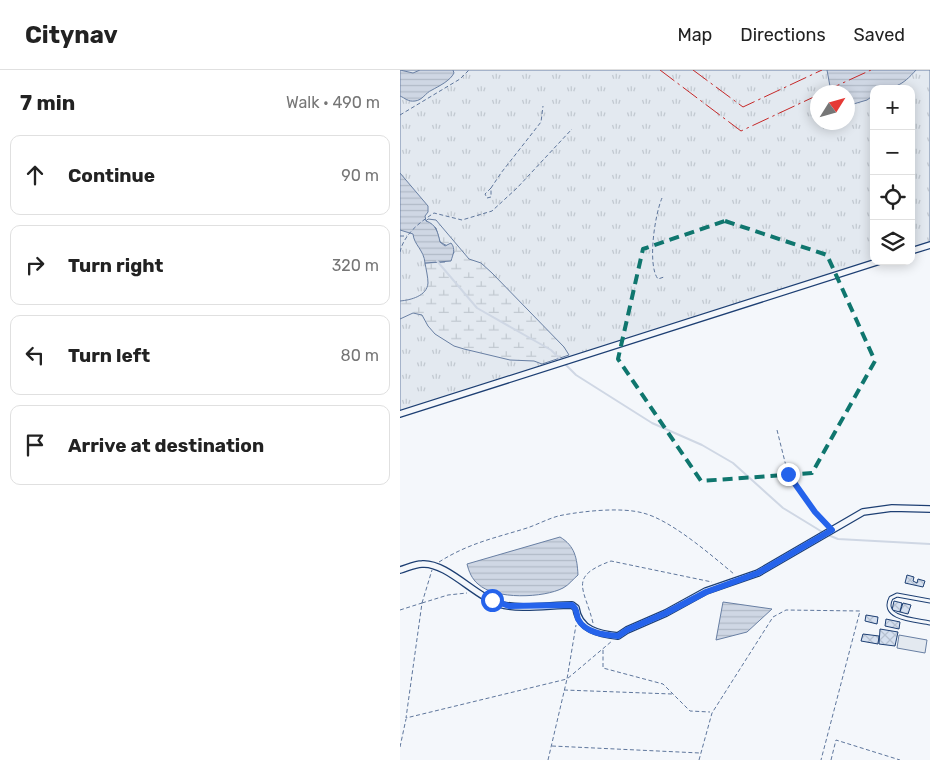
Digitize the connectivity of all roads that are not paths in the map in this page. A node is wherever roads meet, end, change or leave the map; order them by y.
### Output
1 (930, 245) edge
2 (915, 250) edge
3 (870, 264) edge
4 (400, 414) edge
5 (930, 509) edge
6 (400, 570) edge
7 (930, 601) edge
8 (930, 623) edge

1 - 2 street
3 - 4 street
5 - 6 street
7 - 8 lane

